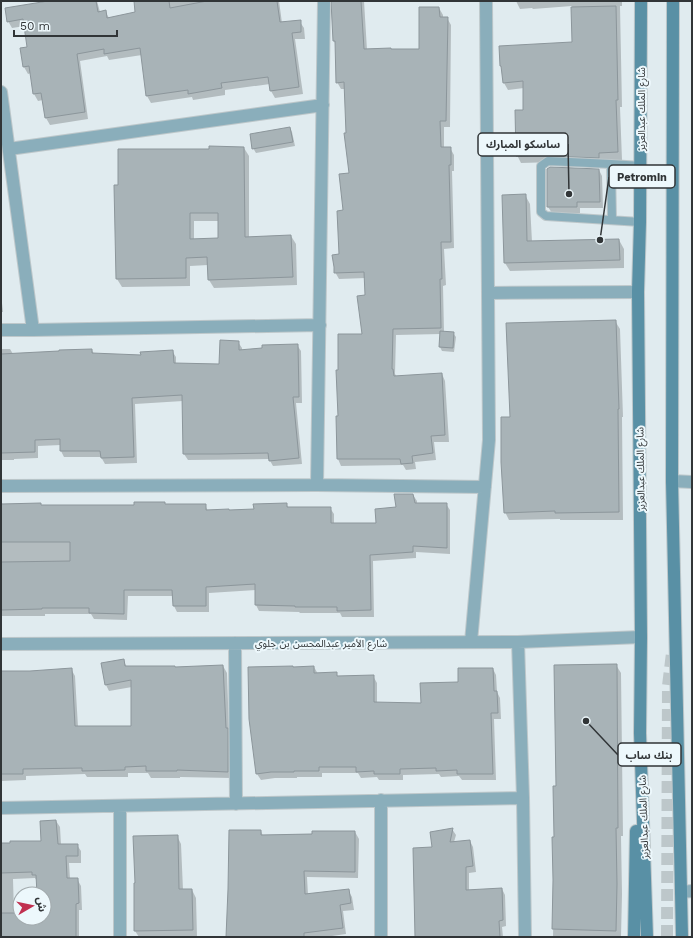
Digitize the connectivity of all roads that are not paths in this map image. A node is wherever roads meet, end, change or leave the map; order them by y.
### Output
1 (324, 1) edge
2 (486, 1) edge
3 (641, 1) edge
4 (672, 1) edge
5 (1, 92) edge
6 (323, 105) junction
7 (9, 149) junction
8 (611, 164) junction
9 (641, 166) junction
10 (612, 220) junction
11 (640, 222) junction
12 (638, 292) junction
13 (488, 293) junction
14 (320, 325) junction
15 (1, 330) edge
16 (33, 330) junction
17 (672, 481) junction
18 (692, 482) edge
19 (317, 485) junction
20 (1, 486) edge
21 (485, 487) junction
22 (641, 637) junction
23 (471, 642) junction
24 (518, 642) junction
25 (236, 643) junction
26 (1, 644) edge
27 (640, 734) junction
28 (523, 798) junction
29 (381, 800) junction
30 (236, 804) junction
31 (120, 806) junction
32 (1, 808) edge
33 (686, 892) edge
34 (120, 937) edge
35 (381, 937) edge
36 (525, 937) edge
37 (634, 937) edge
38 (647, 937) edge
39 (682, 937) edge

1 - 6 street
2 - 13 street
3 - 9 street, شارع الملك عبدالعزيز
4 - 17 street
5 - 7 street
6 - 7 street
6 - 14 street
7 - 16 street
8 - 9 lane
8 - 10 lane
8 - 10 lane
9 - 11 street, شارع الملك عبدالعزيز
10 - 11 lane
11 - 12 street, شارع الملك عبدالعزيز
12 - 13 street
12 - 22 street, شارع الملك عبدالعزيز
13 - 21 street
14 - 16 street
14 - 19 street
15 - 16 street
17 - 18 street
17 - 33 street
19 - 20 street
19 - 21 street
21 - 23 street
22 - 24 street, شارع الأمير عبدالمحسن بن جلوي
22 - 27 street, شارع الملك عبدالعزيز
23 - 24 street, شارع الأمير عبدالمحسن بن جلوي
23 - 25 street, شارع الأمير عبدالمحسن بن جلوي
24 - 28 street
25 - 26 street, شارع الأمير عبدالمحسن بن جلوي
25 - 30 street
27 - 37 street
27 - 38 street, شارع الملك عبدالعزيز
28 - 29 street
28 - 36 street
29 - 30 street
29 - 35 street
30 - 31 street
31 - 32 street
31 - 34 street
33 - 39 street

